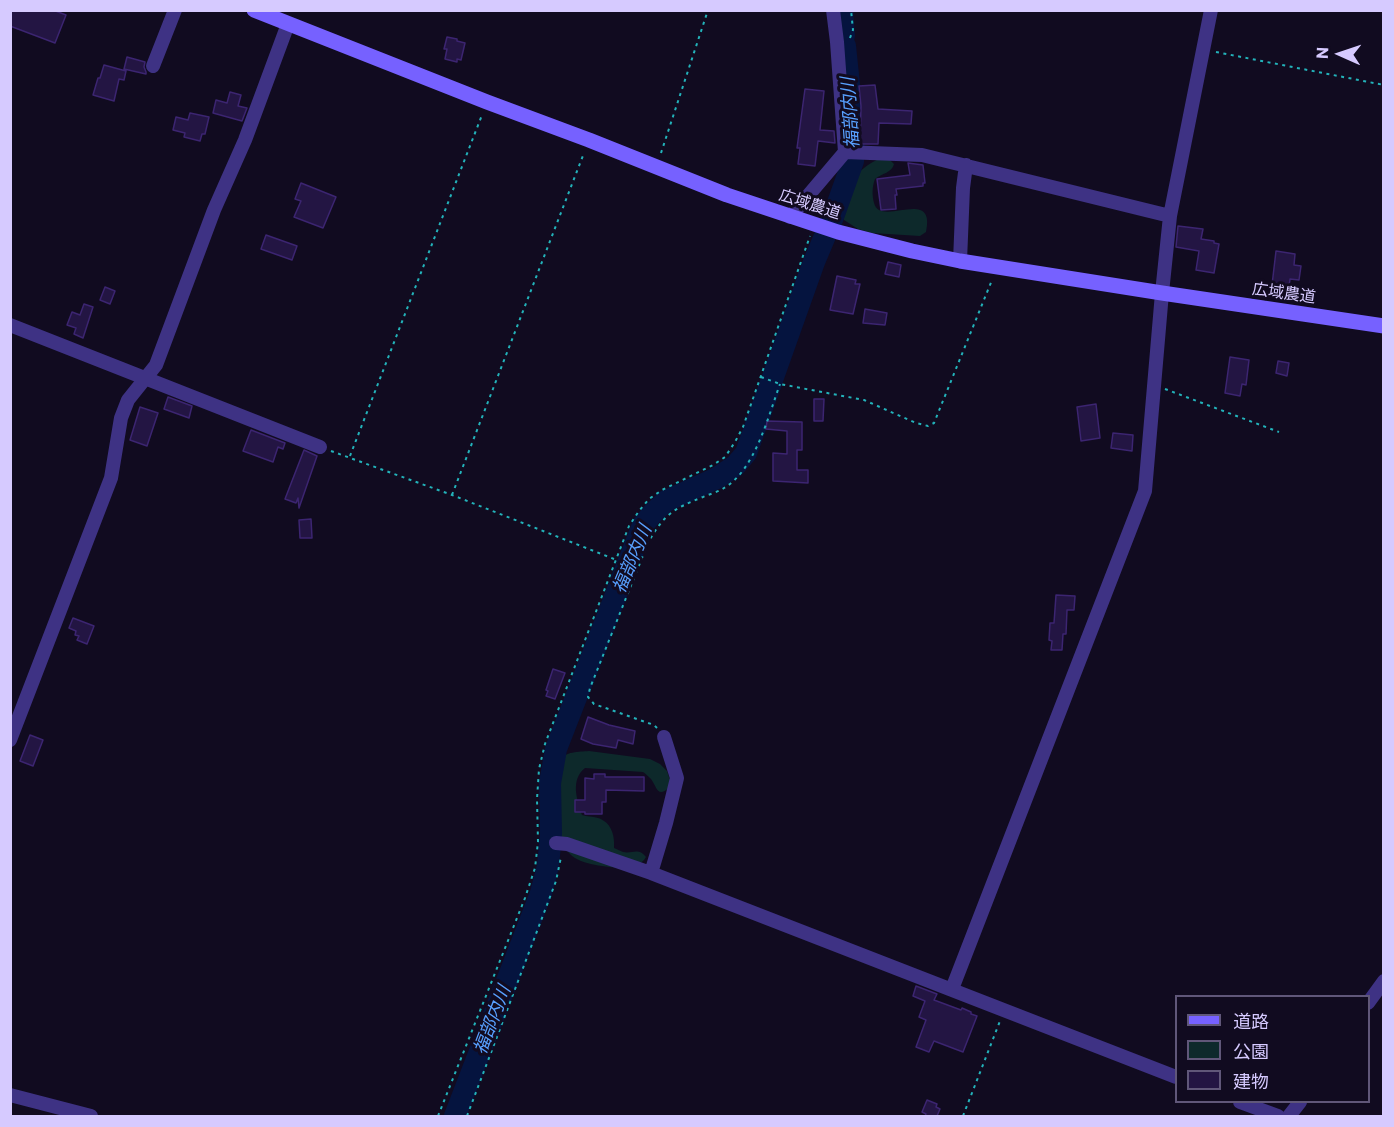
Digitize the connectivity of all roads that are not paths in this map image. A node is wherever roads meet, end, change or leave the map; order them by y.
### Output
1 (175, 10) edge
2 (254, 10) edge
3 (833, 10) edge
4 (1211, 10) edge
5 (288, 24) junction
6 (153, 66) dead end
7 (850, 152) junction
8 (966, 165) junction
9 (1170, 216) junction
10 (790, 217) junction
11 (960, 261) junction
12 (1162, 293) junction
13 (10, 325) edge
14 (1383, 326) edge
15 (145, 378) junction
16 (320, 447) road end
17 (664, 737) road end
18 (10, 740) edge
19 (555, 843) road end
20 (651, 873) junction
21 (1383, 981) edge
22 (952, 989) junction
23 (1370, 1000) edge
24 (1175, 1077) edge
25 (10, 1095) edge
26 (1245, 1103) edge
27 (1299, 1103) edge
28 (91, 1116) edge
29 (1278, 1116) edge
30 (1289, 1116) edge

1 - 6 street
2 - 5 street, 広域農道
3 - 7 street
4 - 9 street
5 - 10 street, 広域農道
5 - 15 street
7 - 8 street
7 - 10 street
8 - 9 street
8 - 11 street
9 - 12 street
10 - 11 street, 広域農道
11 - 12 street, 広域農道
12 - 14 street, 広域農道
12 - 22 street
13 - 15 street
15 - 16 street
15 - 18 street
17 - 20 street
19 - 20 street
20 - 22 street
21 - 23 street
22 - 24 street
25 - 28 street
26 - 29 street
27 - 30 street

